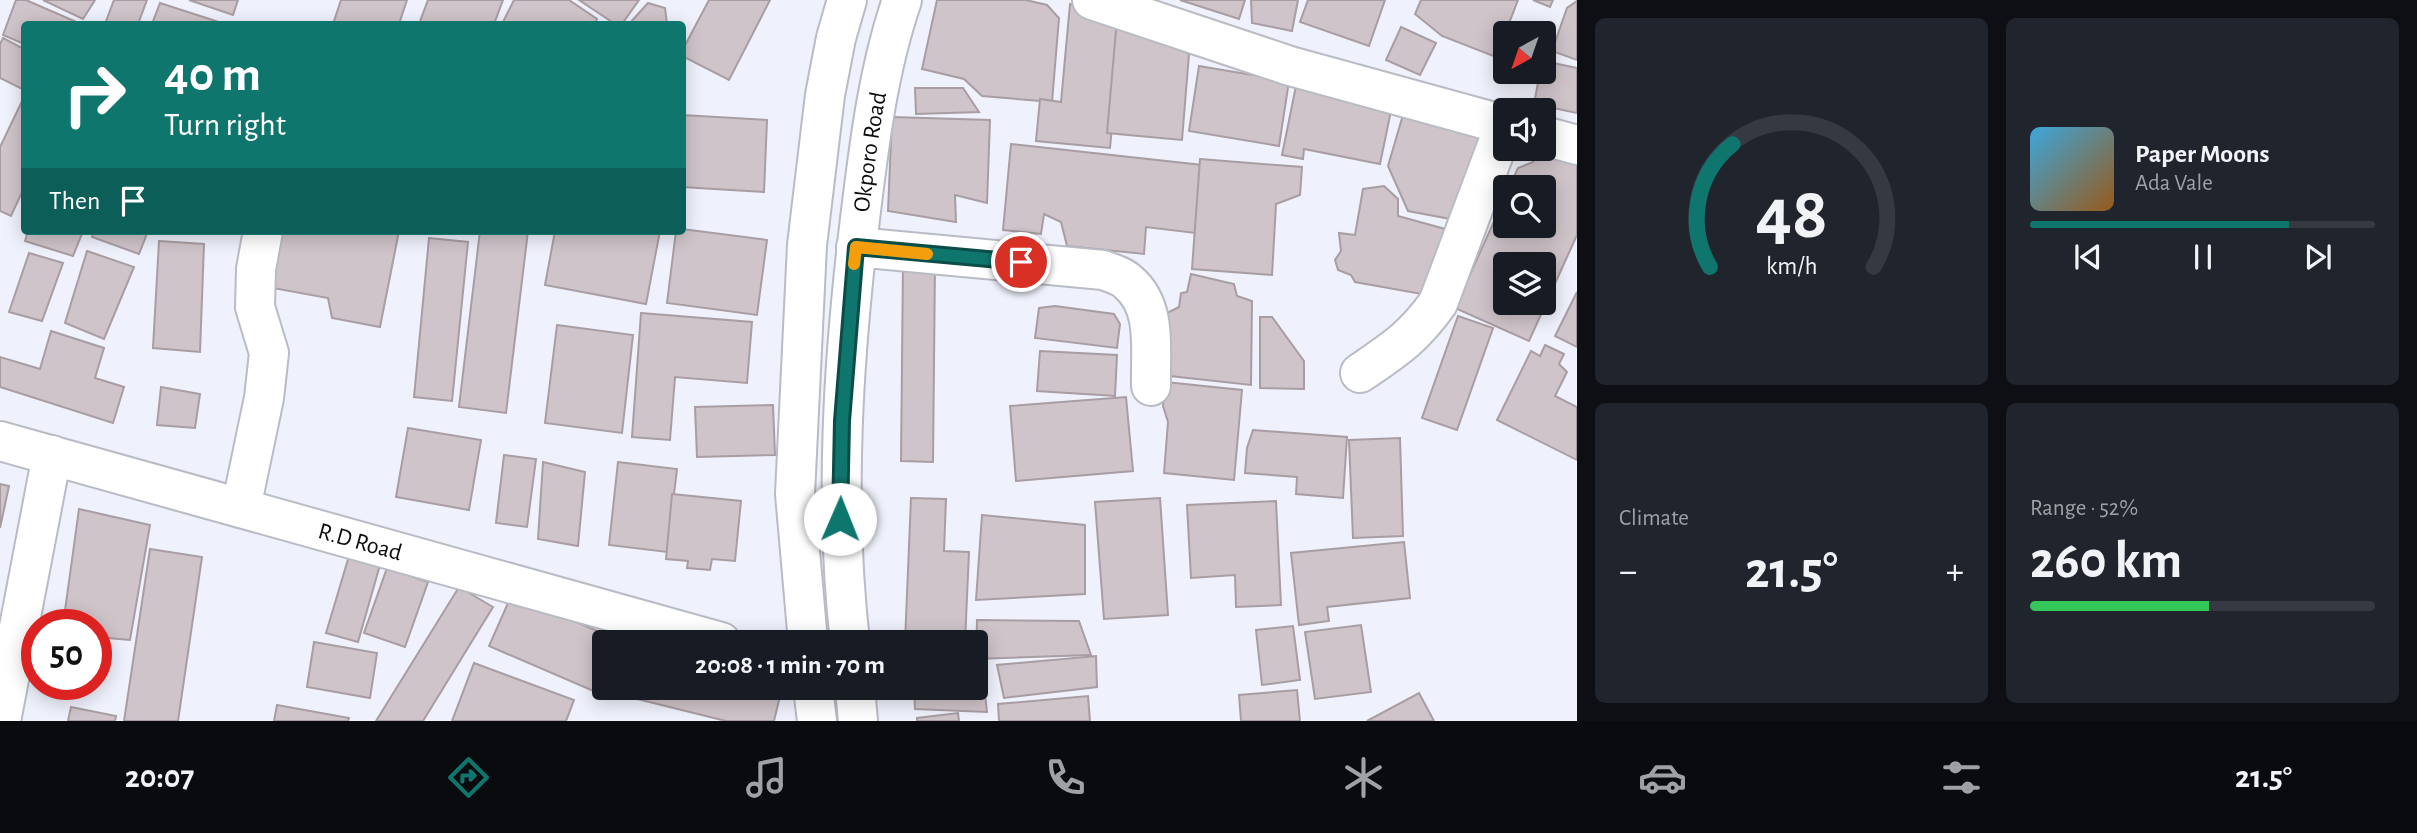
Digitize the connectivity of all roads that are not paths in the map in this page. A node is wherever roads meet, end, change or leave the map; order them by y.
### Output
1 (848, 0) edge
2 (901, 0) edge
3 (1092, 0) edge
4 (1493, 122) edge
5 (1556, 139) edge
6 (1577, 145) edge
7 (1493, 157) edge
8 (262, 235) edge
9 (856, 247) junction
10 (1360, 373) dead end
11 (1151, 386) dead end
12 (0, 440) edge
13 (52, 455) junction
14 (241, 508) junction
15 (678, 630) edge
16 (807, 630) edge
17 (849, 630) edge
18 (814, 700) edge
19 (856, 700) edge
20 (1, 721) edge
21 (817, 721) edge
22 (858, 721) edge

1 - 16 street, Okporo Road
2 - 9 street, Okporo Road
3 - 4 street
5 - 6 street
7 - 10 street
8 - 14 street
9 - 11 street
9 - 17 street, Okporo Road
12 - 13 street, R.D Road
13 - 14 street, R.D Road
13 - 20 street
14 - 15 street, R.D Road
18 - 21 street
19 - 22 street

